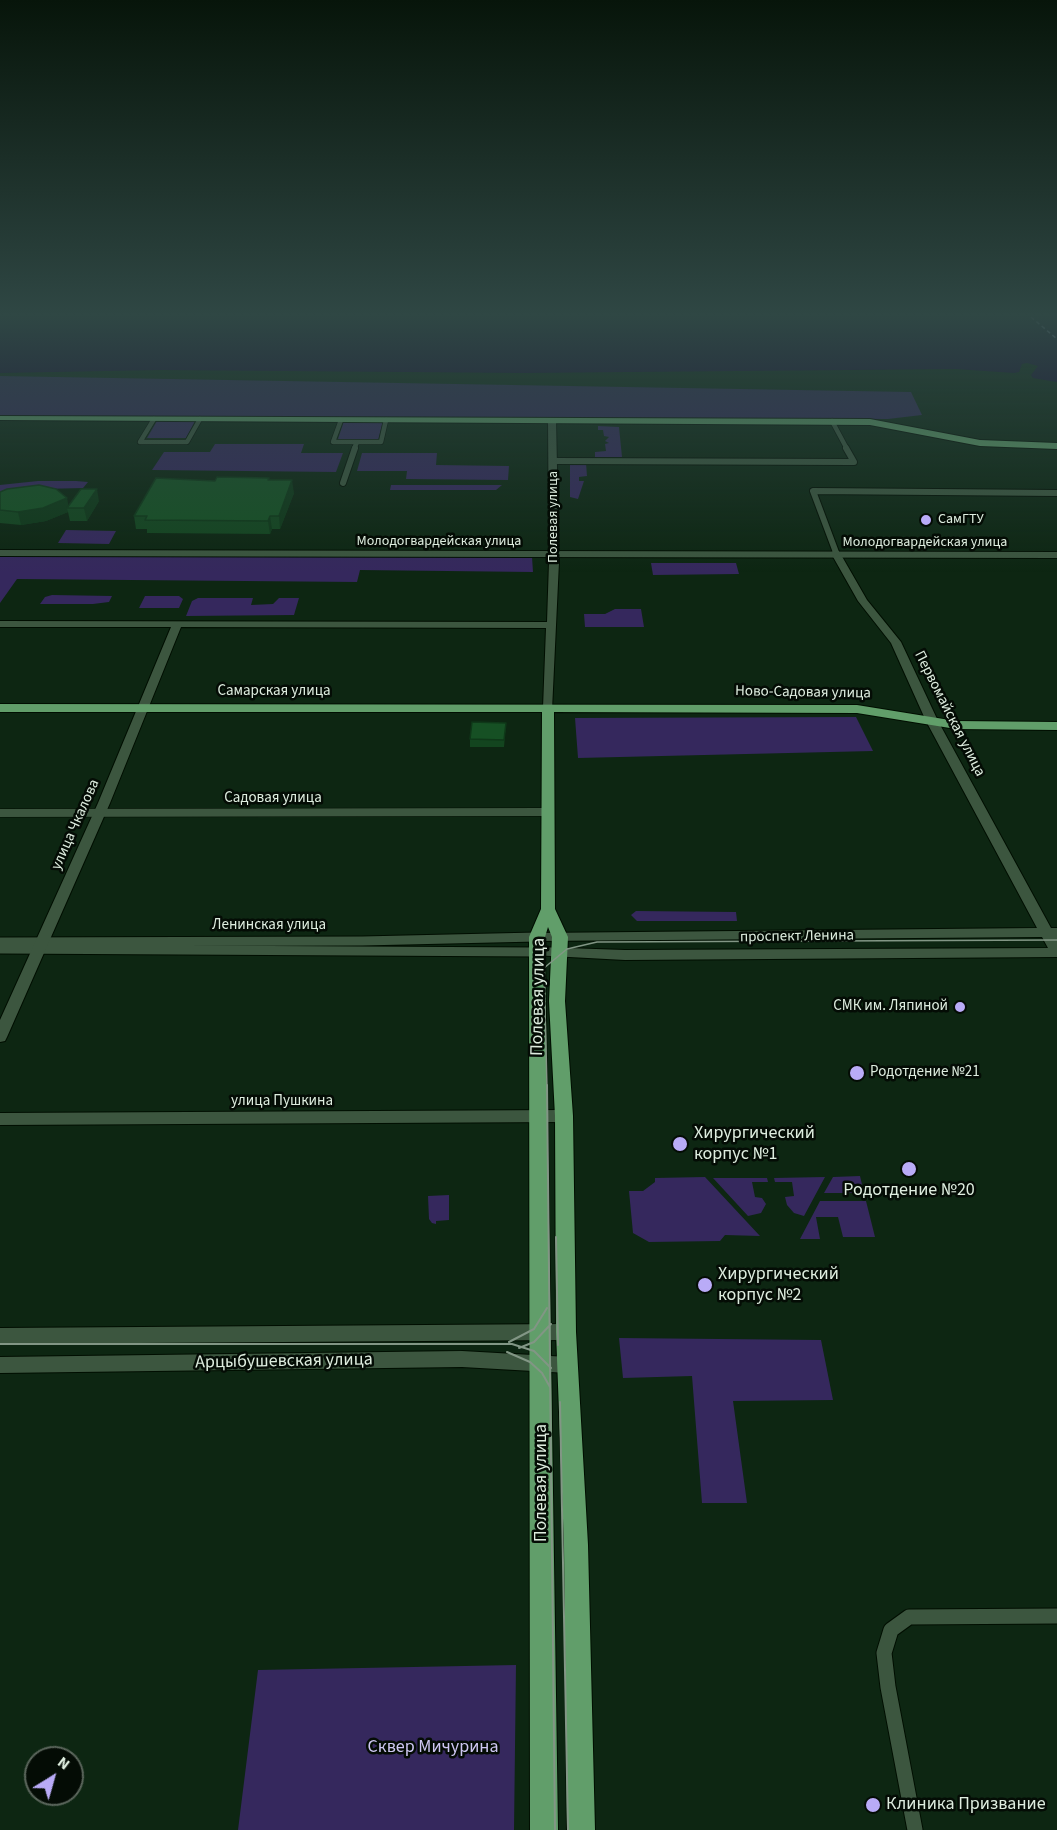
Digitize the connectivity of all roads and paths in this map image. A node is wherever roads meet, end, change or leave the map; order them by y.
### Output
1 (0, 419) edge
2 (154, 419) junction
3 (200, 419) junction
4 (341, 420) junction
5 (386, 420) junction
6 (552, 420) junction
7 (832, 421) junction
8 (357, 442) junction
9 (1057, 446) edge
10 (554, 461) junction
11 (343, 483) dead end
12 (1057, 493) edge
13 (0, 553) edge
14 (554, 555) junction
15 (837, 555) junction
16 (1057, 555) edge
17 (0, 624) edge
18 (177, 624) junction
19 (550, 625) junction
20 (0, 708) edge
21 (548, 708) junction
22 (144, 709) junction
23 (932, 721) junction
24 (1057, 726) edge
25 (546, 812) junction
26 (0, 813) edge
27 (99, 813) junction
28 (548, 909) junction
29 (1052, 932) edge
30 (0, 942) edge
31 (40, 945) junction
32 (537, 945) junction
33 (559, 945) junction
34 (0, 949) edge
35 (1057, 952) edge
36 (0, 1036) edge
37 (539, 1115) junction
38 (564, 1116) junction
39 (0, 1119) edge
40 (566, 1332) junction
41 (540, 1333) junction
42 (0, 1336) edge
43 (541, 1364) junction
44 (0, 1365) edge
45 (568, 1365) junction
46 (1057, 1616) edge
47 (544, 1830) edge
48 (582, 1830) edge
49 (915, 1830) edge

1 - 2 main road
2 - 3 main road
2 - 3 street
3 - 4 main road
4 - 5 main road
4 - 8 street
5 - 6 main road
5 - 8 street
6 - 7 main road
6 - 10 street, Полевая улица
7 - 9 main road
7 - 10 street
8 - 11 street
10 - 14 street, Полевая улица
12 - 15 street, Первомайская улица
13 - 14 street, Молодогвардейская улица
14 - 15 street, Молодогвардейская улица
14 - 19 street, Полевая улица
15 - 16 street, Молодогвардейская улица
15 - 23 street, Первомайская улица
17 - 18 street
18 - 19 street
18 - 22 street, улица Чкалова
19 - 21 street, Полевая улица
20 - 22 main road, Самарская улица
21 - 22 main road, Самарская улица
21 - 23 main road, Ново-Садовая улица
21 - 25 main road
22 - 27 street, улица Чкалова
23 - 24 main road, Ново-Садовая улица
23 - 29 street, Первомайская улица
25 - 27 street, Садовая улица
25 - 28 main road
26 - 27 street, Садовая улица
27 - 31 street, улица Чкалова
28 - 32 main road, Полевая улица
28 - 33 main road, Полевая улица
29 - 33 street, проспект Ленина
29 - 35 street, Первомайская улица
30 - 31 street, Ленинская улица
31 - 32 street, Ленинская улица
31 - 32 street, Ленинская улица
31 - 34 street, Ленинская улица
31 - 36 street, улица Чкалова
32 - 33 street, проспект Ленина
32 - 37 main road, Полевая улица
33 - 35 street, проспект Ленина
33 - 38 main road, Полевая улица
37 - 38 street, улица Пушкина
37 - 39 street, улица Пушкина
37 - 41 main road, Полевая улица
38 - 40 main road, Полевая улица
40 - 41 street, Арцыбушевская улица
40 - 45 main road, Полевая улица
41 - 42 street, Арцыбушевская улица
41 - 43 main road, Полевая улица
43 - 44 street, Арцыбушевская улица
43 - 45 street, Арцыбушевская улица
43 - 47 main road, Полевая улица
45 - 48 main road, Полевая улица
46 - 49 street

